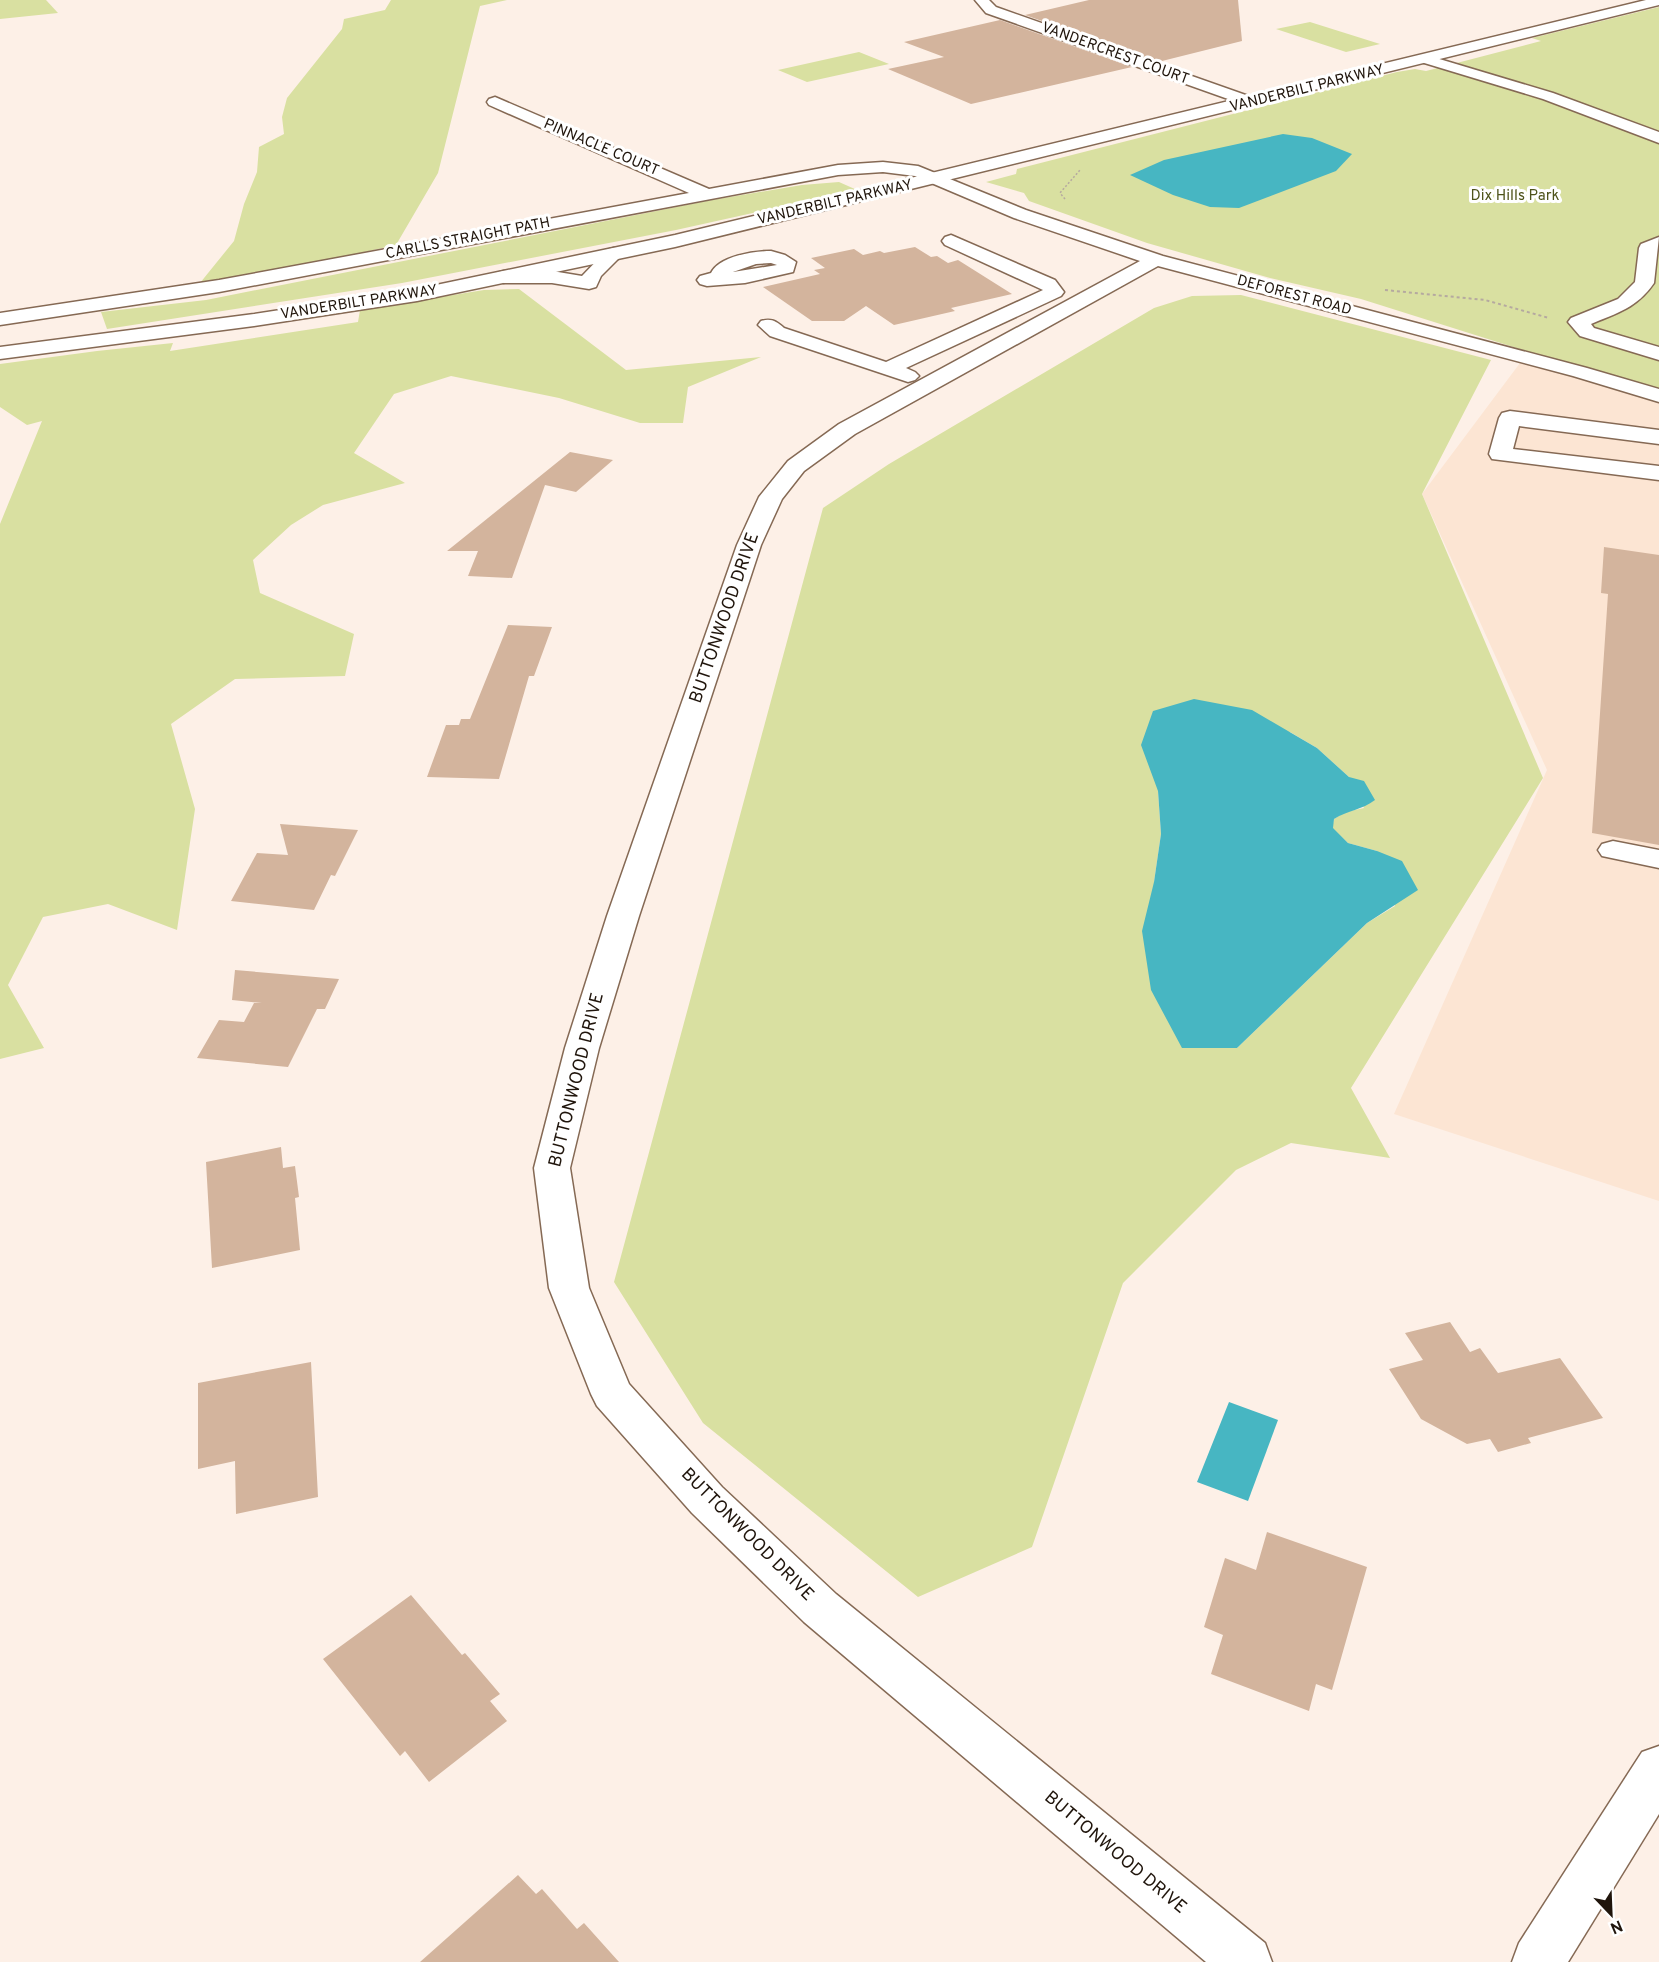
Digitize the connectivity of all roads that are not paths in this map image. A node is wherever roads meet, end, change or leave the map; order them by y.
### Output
1 (982, 0) edge
2 (1659, 0) edge
3 (1454, 52) junction
4 (1426, 59) junction
5 (1592, 96) dead end
6 (495, 102) dead end
7 (1251, 102) junction
8 (1659, 138) edge
9 (934, 179) junction
10 (706, 194) junction
11 (951, 241) dead end
12 (1659, 243) edge
13 (614, 254) junction
14 (1156, 260) junction
15 (504, 277) junction
16 (0, 319) edge
17 (768, 325) dead end
18 (0, 353) edge
19 (1659, 354) edge
20 (888, 369) junction
21 (930, 383) junction
22 (1659, 396) edge
23 (1659, 437) edge
24 (1659, 473) edge
25 (1613, 850) dead end
26 (1659, 859) edge
27 (1659, 1769) edge
28 (1246, 1962) edge
29 (1538, 1962) edge

1 - 7 street, VANDERCREST COURT
2 - 3 street, VANDERBILT PARKWAY
3 - 4 street, VANDERBILT PARKWAY
3 - 5 street
4 - 7 street, VANDERBILT PARKWAY
4 - 8 street
6 - 10 street, PINNACLE COURT
7 - 9 street, VANDERBILT PARKWAY
9 - 10 street, CARLLS STRAIGHT PATH
9 - 13 street, VANDERBILT PARKWAY
9 - 14 street, DEFOREST ROAD
10 - 16 street, CARLLS STRAIGHT PATH
11 - 20 street
12 - 19 street
13 - 15 street, VANDERBILT PARKWAY
13 - 15 street
14 - 21 street, BUTTONWOOD DRIVE
14 - 22 street, DEFOREST ROAD
15 - 18 street, VANDERBILT PARKWAY
17 - 20 street
20 - 21 street
21 - 28 street, BUTTONWOOD DRIVE
23 - 24 street
25 - 26 street
27 - 29 street

